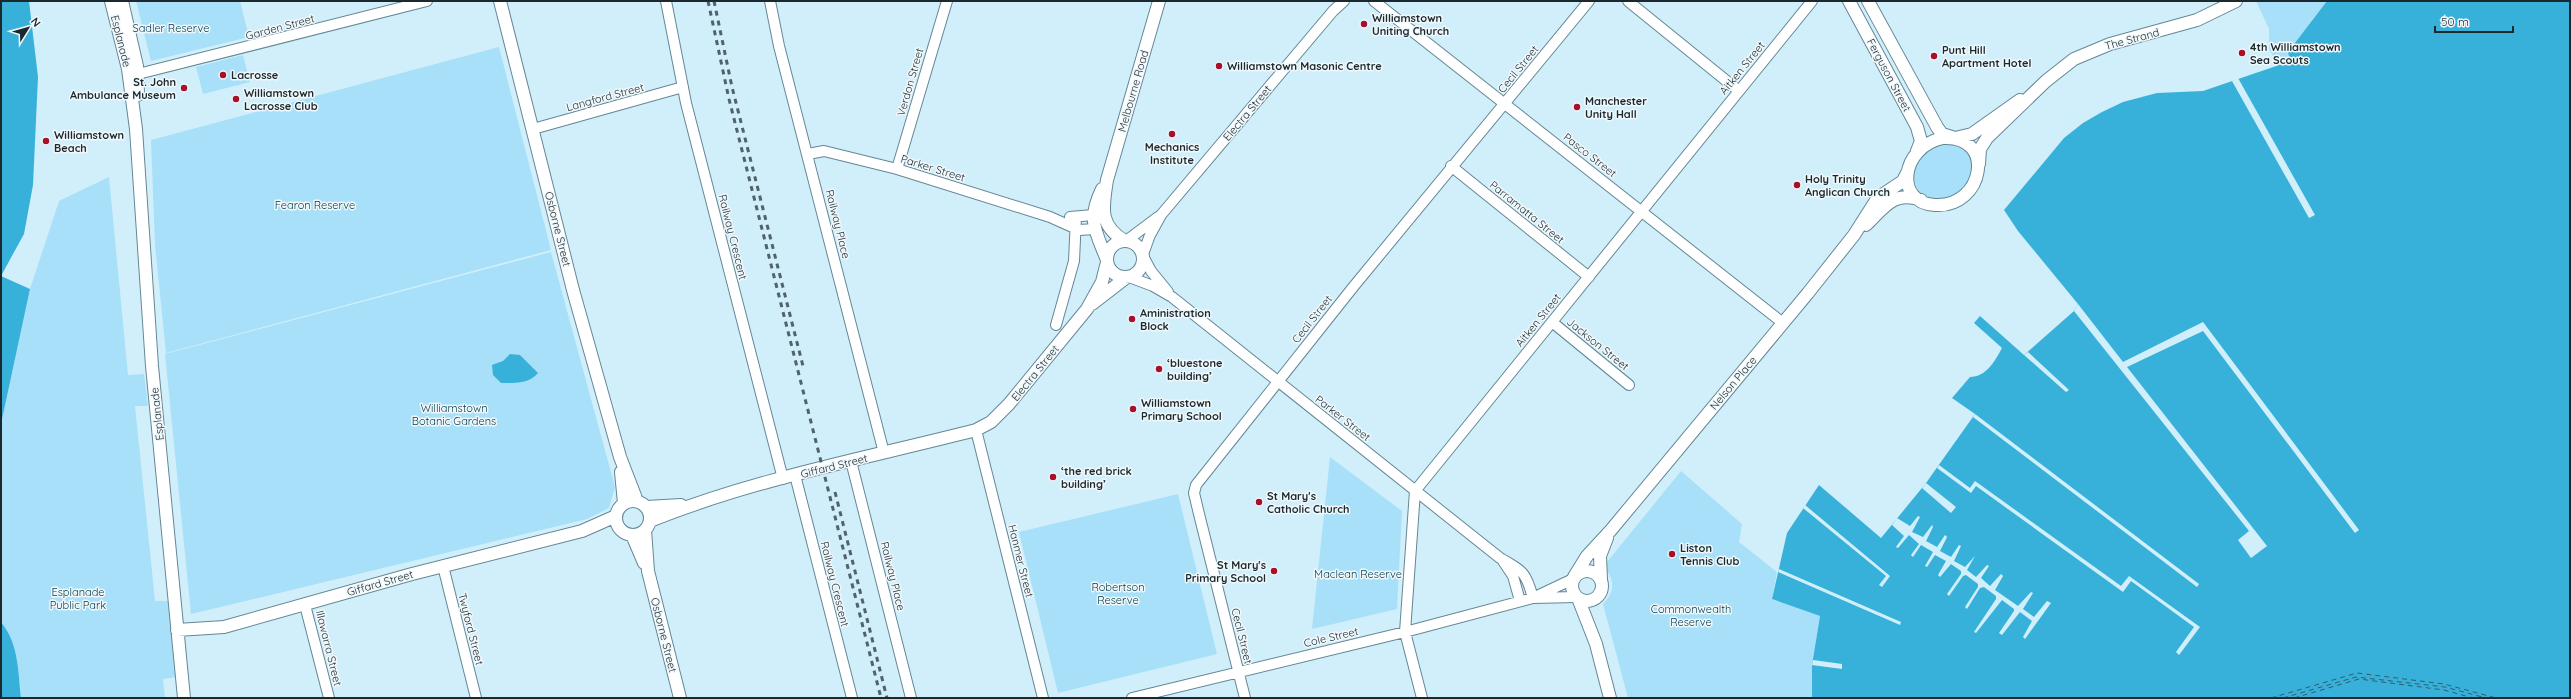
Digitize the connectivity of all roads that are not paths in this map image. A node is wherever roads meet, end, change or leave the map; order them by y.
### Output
1 (111, 1) edge
2 (122, 1) edge
3 (427, 1) edge
4 (500, 1) edge
5 (666, 1) edge
6 (770, 1) edge
7 (946, 1) edge
8 (1158, 1) edge
9 (1338, 1) edge
10 (1344, 1) edge
11 (1589, 1) edge
12 (1628, 1) edge
13 (1812, 1) edge
14 (1849, 1) edge
15 (1868, 1) edge
16 (2236, 1) edge
17 (1378, 2) edge
18 (1333, 11) junction
19 (134, 76) junction
20 (683, 87) junction
21 (2036, 90) junction
22 (1739, 91) junction
23 (1505, 103) junction
24 (533, 129) junction
25 (1954, 138) junction
26 (1917, 151) junction
27 (808, 154) junction
28 (1978, 164) junction
29 (1451, 166) junction
30 (897, 169) junction
31 (1907, 173) junction
32 (1107, 180) junction
33 (1922, 201) junction
34 (1642, 211) junction
35 (1093, 215) junction
36 (1162, 215) junction
37 (1050, 217) junction
38 (1076, 217) junction
39 (1105, 219) junction
40 (1075, 228) junction
41 (1095, 229) junction
42 (1854, 234) junction
43 (1126, 241) junction
44 (1143, 255) junction
45 (1107, 261) junction
46 (1128, 277) junction
47 (1589, 277) junction
48 (1172, 298) junction
49 (1087, 309) junction
50 (1552, 322) junction
51 (1783, 323) junction
52 (1056, 325) dead end
53 (1278, 382) junction
54 (1628, 385) dead end
55 (976, 430) junction
56 (884, 453) junction
57 (620, 457) junction
58 (852, 461) junction
59 (795, 475) junction
60 (783, 478) junction
61 (1415, 491) junction
62 (624, 503) junction
63 (642, 504) junction
64 (692, 504) junction
65 (616, 516) junction
66 (647, 526) junction
67 (621, 529) junction
68 (1611, 530) junction
69 (582, 531) junction
70 (632, 535) junction
71 (1500, 558) junction
72 (443, 566) junction
73 (648, 571) junction
74 (1573, 578) junction
75 (1601, 581) junction
76 (1600, 594) junction
77 (1577, 597) junction
78 (1534, 598) junction
79 (1520, 601) junction
80 (305, 605) junction
81 (177, 630) junction
82 (1405, 632) junction
83 (1596, 644) junction
84 (1238, 672) junction
85 (184, 698) edge
86 (329, 698) edge
87 (476, 698) edge
88 (680, 698) edge
89 (852, 698) edge
90 (911, 698) edge
91 (1043, 698) edge
92 (1132, 698) edge
93 (1245, 698) edge
94 (1422, 698) edge
95 (1610, 698) edge

1 - 19 street, Esplanade
2 - 19 street, Esplanade
3 - 19 street, Garden Street
4 - 24 street, Osborne Street
5 - 20 street, Railway Crescent
6 - 27 street, Railway Place
7 - 30 street, Verdon Street
8 - 32 street, Melbourne Road
9 - 18 street, Electra Street
10 - 18 street, Electra Street
11 - 23 street, Cecil Street
12 - 22 street
13 - 22 street, Aitken Street
14 - 26 street, Ferguson Street
15 - 25 street, Ferguson Street
16 - 21 street, The Strand
17 - 23 street, Pasco Street
18 - 36 street, Electra Street
19 - 81 street, Esplanade
20 - 24 street, Langford Street
20 - 60 street, Railway Crescent
21 - 25 street, The Strand
21 - 28 street, The Strand
22 - 34 street, Aitken Street
23 - 29 street, Cecil Street
23 - 34 street, Pasco Street
24 - 57 street, Osborne Street
25 - 26 street
25 - 28 street
26 - 31 street
27 - 30 street, Parker Street
27 - 56 street, Railway Place
28 - 33 street
29 - 47 street, Parramatta Street
29 - 53 street, Cecil Street
30 - 37 street, Parker Street
31 - 33 street
31 - 42 street, Nelson Place
32 - 35 street, Melbourne Road
32 - 39 street, Melbourne Road
33 - 42 street, Nelson Place
34 - 47 street, Aitken Street
34 - 51 street, Pasco Street
35 - 38 street, Parker Street
35 - 39 street
35 - 41 street, Melbourne Road
36 - 43 street, Electra Street
36 - 44 street, Electra Street
37 - 38 street, Parker Street
37 - 40 street, Parker Street
38 - 40 street
39 - 41 street
39 - 43 street
40 - 41 street, Parker Street
40 - 52 street
41 - 45 street, Melbourne Road
42 - 51 street, Nelson Place
43 - 44 street
43 - 45 street
44 - 46 street
44 - 48 street, Parker Street
45 - 46 street
45 - 49 street, Electra Street
46 - 48 street, Parker Street
46 - 49 street, Electra Street
47 - 50 street, Aitken Street
48 - 53 street, Parker Street
49 - 55 street, Electra Street
50 - 54 street, Jackson Street
50 - 61 street, Aitken Street
51 - 68 street, Nelson Place
53 - 61 street, Parker Street
53 - 84 street, Cecil Street
55 - 56 street, Giffard Street
55 - 91 street, Hanmer Street
56 - 58 street, Giffard Street
57 - 62 street, Osborne Street
57 - 63 street, Osborne Street
58 - 59 street, Giffard Street
58 - 90 street, Railway Place
59 - 60 street, Giffard Street
59 - 89 street, Railway Crescent
60 - 64 street, Giffard Street
61 - 71 street, Parker Street
61 - 82 street
62 - 63 street
62 - 65 street
63 - 64 street, Giffard Street
63 - 66 street
64 - 66 street, Giffard Street
65 - 67 street
65 - 69 street, Giffard Street
66 - 70 street
66 - 73 street, Osborne Street
67 - 69 street, Giffard Street
67 - 70 street
68 - 74 street, Nelson Place
68 - 75 street, Nelson Place
69 - 72 street, Giffard Street
70 - 73 street, Osborne Street
71 - 78 street, Parker Street
71 - 79 street, Parker Street
72 - 80 street, Giffard Street
72 - 87 street, Twyford Street
73 - 88 street, Osborne Street
74 - 75 street
74 - 77 street
74 - 78 street, Cole Street
75 - 76 street
76 - 77 street
76 - 83 street
77 - 78 street, Cole Street
77 - 83 street
78 - 79 street, Cole Street
79 - 82 street, Cole Street
80 - 81 street, Giffard Street
80 - 86 street, Illawarra Street
81 - 85 street, Esplanade
82 - 84 street, Cole Street
82 - 94 street
83 - 95 street
84 - 92 street, Cole Street
84 - 93 street, Cecil Street

